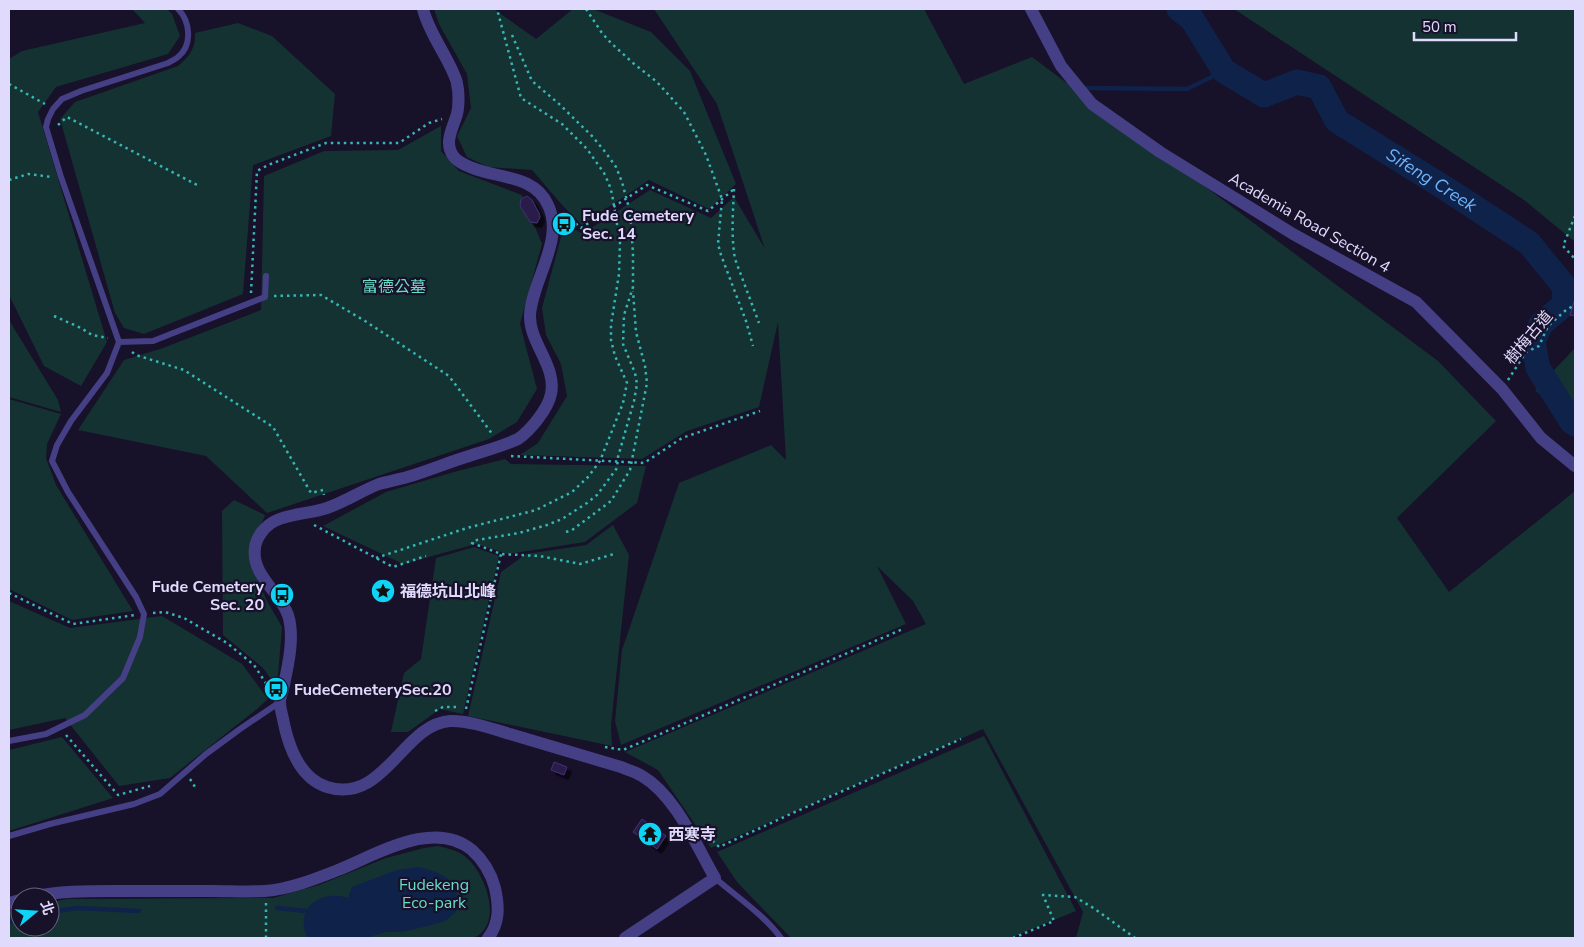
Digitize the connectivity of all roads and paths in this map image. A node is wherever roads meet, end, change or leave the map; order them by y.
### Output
1 (178, 9) edge
2 (424, 9) edge
3 (498, 9) edge
4 (586, 9) edge
5 (1031, 9) edge
6 (512, 35) dead end
7 (9, 84) edge
8 (53, 109) junction
9 (458, 113) junction
10 (46, 127) junction
11 (61, 178) junction
12 (9, 180) edge
13 (198, 186) dead end
14 (627, 198) junction
15 (722, 199) junction
16 (614, 207) junction
17 (566, 216) dead end
18 (1575, 216) edge
19 (1575, 259) edge
20 (266, 276) dead end
21 (633, 287) junction
22 (265, 297) junction
23 (250, 302) junction
24 (1575, 305) edge
25 (54, 316) dead end
26 (759, 323) dead end
27 (119, 342) junction
28 (752, 346) dead end
29 (1502, 389) junction
30 (760, 411) dead end
31 (501, 446) junction
32 (600, 461) junction
33 (617, 462) junction
34 (632, 462) junction
35 (1575, 466) edge
36 (328, 508) junction
37 (306, 514) junction
38 (566, 532) dead end
39 (501, 554) junction
40 (614, 554) dead end
41 (426, 556) dead end
42 (376, 558) junction
43 (9, 594) edge
44 (144, 614) junction
45 (903, 629) dead end
46 (280, 702) junction
47 (436, 725) junction
48 (60, 728) junction
49 (962, 739) dead end
50 (9, 742) edge
51 (601, 761) junction
52 (160, 794) junction
53 (9, 836) edge
54 (691, 836) junction
55 (715, 878) junction
56 (266, 891) junction
57 (60, 894) edge
58 (266, 938) edge
59 (488, 938) edge
60 (624, 938) edge
61 (781, 938) edge
62 (1013, 938) edge
63 (1135, 938) edge

1 - 8 lane
2 - 9 street
3 - 16 path
4 - 15 path
5 - 29 street, Academia Road Section 4
6 - 14 path
7 - 8 path
8 - 10 lane
9 - 23 path
9 - 31 street
10 - 11 lane
10 - 13 path
11 - 12 path
11 - 27 lane
14 - 15 path
14 - 16 path
14 - 21 path
15 - 26 path
15 - 28 path
16 - 17 path
16 - 32 path
18 - 19 path
20 - 22 lane
21 - 33 path
21 - 34 path
22 - 23 lane
22 - 31 path
23 - 27 lane
24 - 29 path, 樹梅古道
25 - 27 path
27 - 36 path
27 - 44 lane
29 - 35 street, Academia Road Section 4
30 - 34 path
31 - 32 path
31 - 36 street
32 - 33 path
32 - 42 path
33 - 34 path
33 - 39 path
34 - 38 path
36 - 37 street
37 - 42 path
37 - 46 street
39 - 40 path
39 - 47 path
41 - 42 path
43 - 44 path
44 - 46 path
44 - 48 lane
45 - 51 path
46 - 47 street
46 - 52 lane
47 - 51 street
48 - 50 lane
48 - 52 path
49 - 54 path
51 - 54 street
52 - 53 lane
54 - 55 street
55 - 60 street
55 - 61 lane
56 - 57 street
56 - 58 path
56 - 59 street
62 - 63 path

